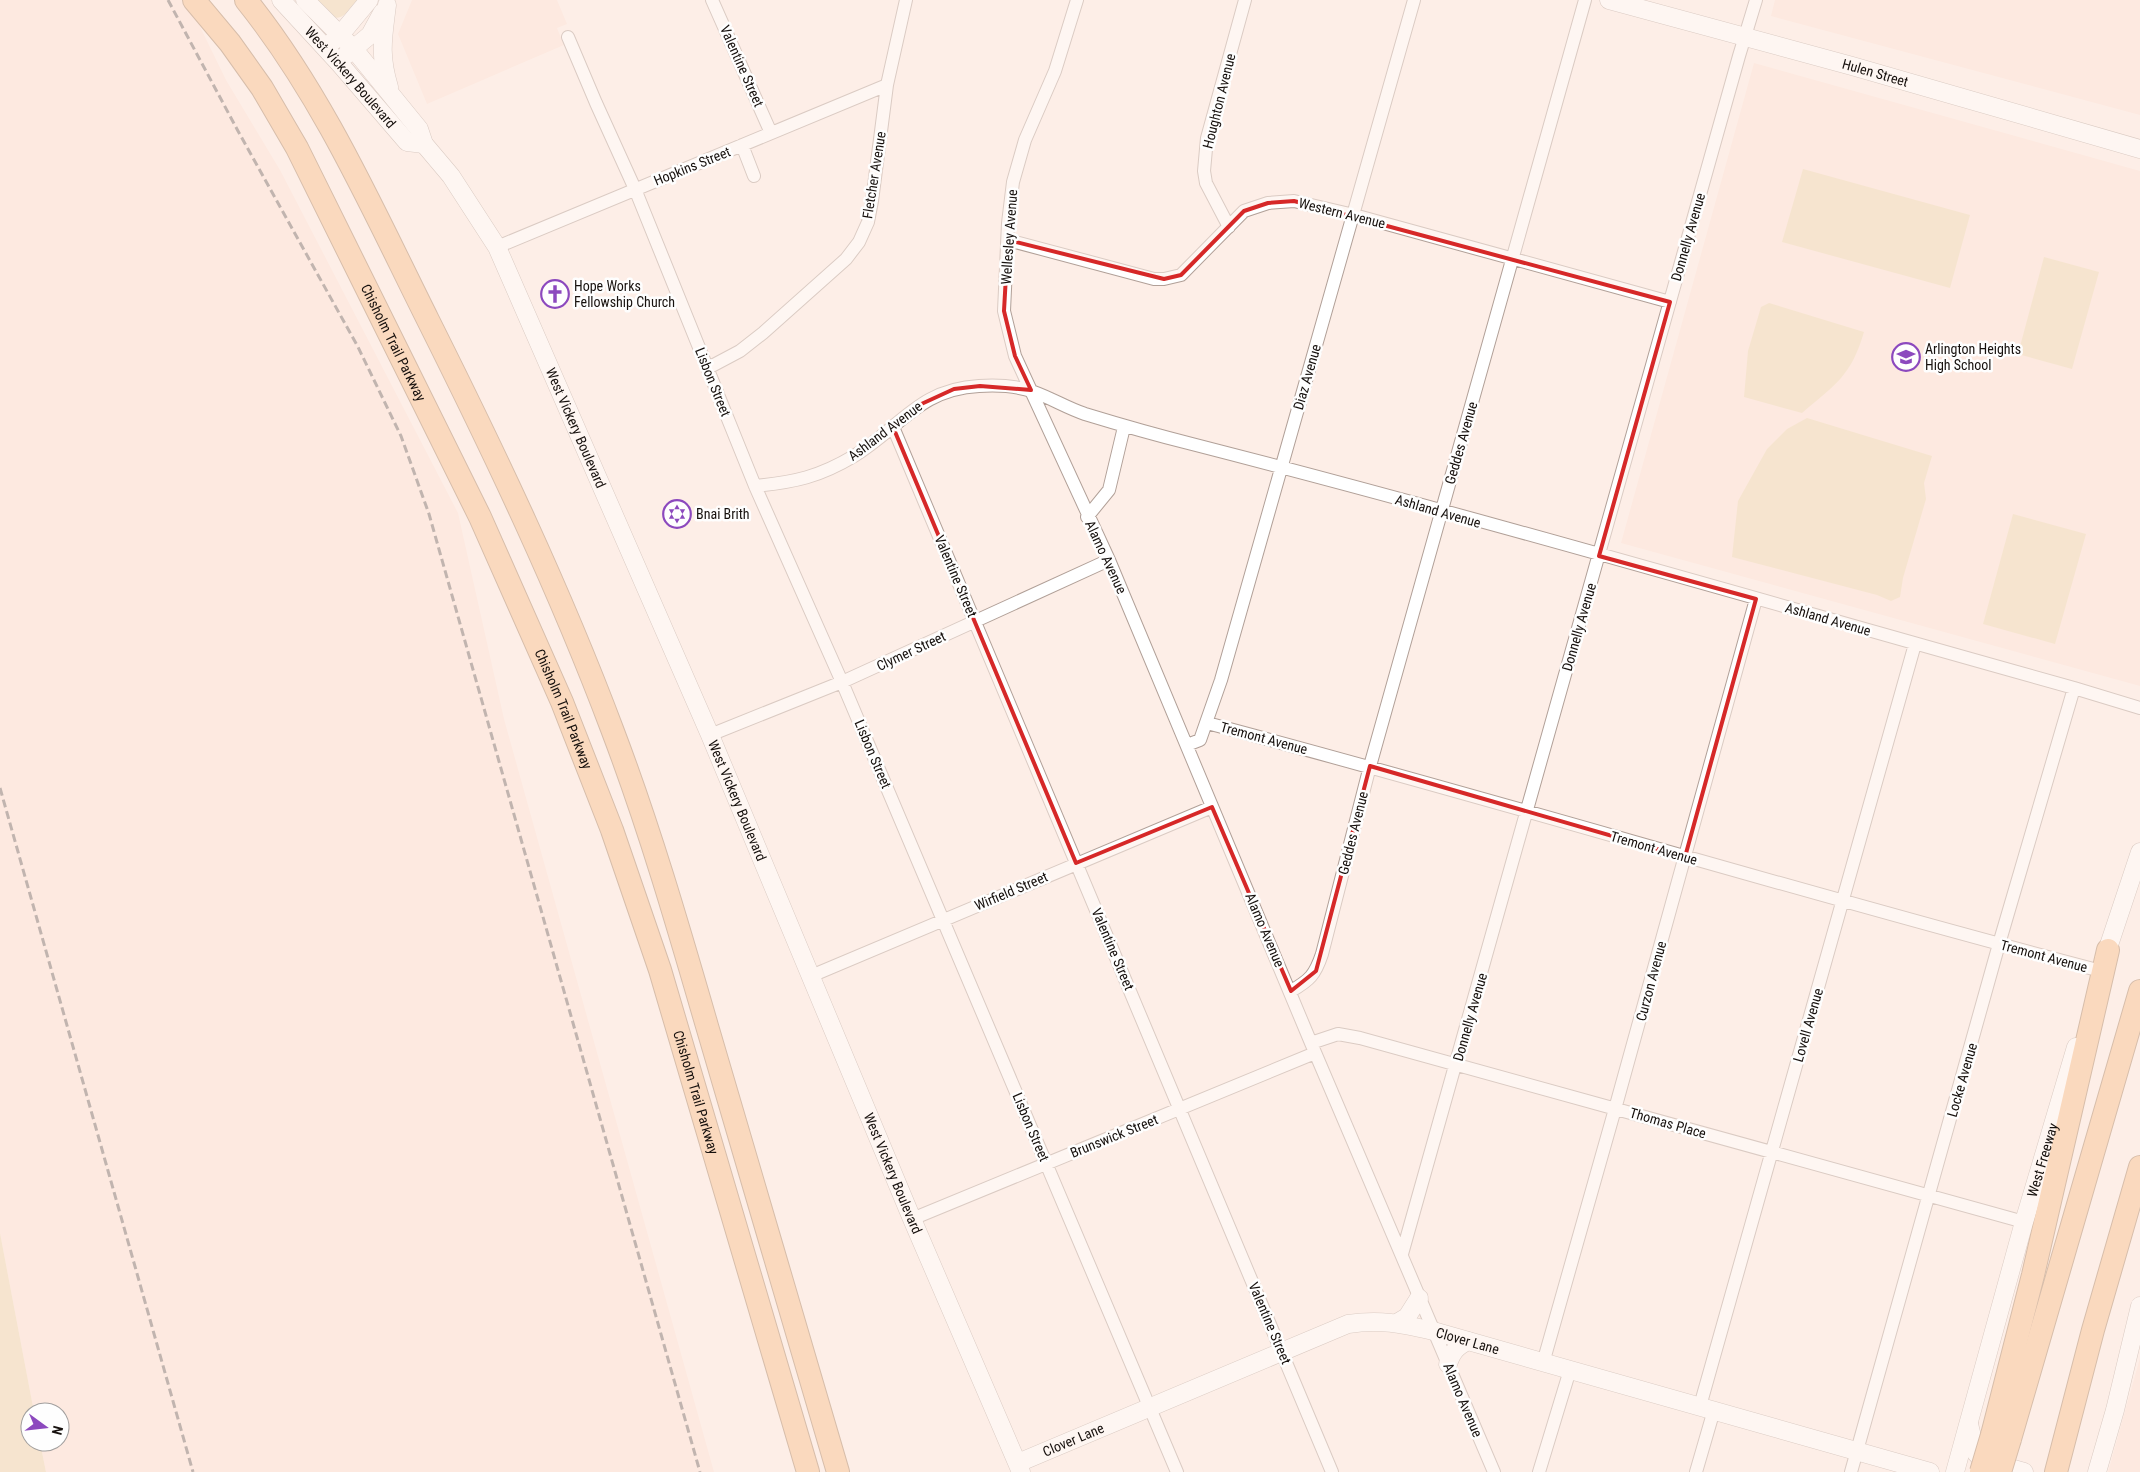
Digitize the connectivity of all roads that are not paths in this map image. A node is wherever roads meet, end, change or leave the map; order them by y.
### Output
1 (194, 0) edge
2 (246, 0) edge
3 (280, 0) edge
4 (305, 0) edge
5 (369, 0) edge
6 (712, 0) edge
7 (906, 0) edge
8 (1077, 0) edge
9 (1245, 0) edge
10 (1414, 0) edge
11 (1585, 0) edge
12 (1609, 0) edge
13 (1756, 0) edge
14 (389, 2) edge
15 (340, 35) junction
16 (568, 37) dead end
17 (1746, 37) junction
18 (325, 48) junction
19 (353, 48) junction
20 (339, 63) junction
21 (887, 85) junction
22 (391, 94) junction
23 (771, 133) junction
24 (424, 144) junction
25 (742, 145) junction
26 (2140, 149) edge
27 (754, 176) dead end
28 (635, 189) junction
29 (1354, 215) junction
30 (1229, 227) junction
31 (1008, 240) junction
32 (497, 247) junction
33 (1513, 259) junction
34 (1670, 302) junction
35 (708, 368) junction
36 (1031, 390) junction
37 (893, 426) junction
38 (1124, 427) junction
39 (1282, 467) junction
40 (755, 486) junction
41 (1442, 512) junction
42 (1087, 516) junction
43 (1599, 556) junction
44 (1109, 560) junction
45 (1756, 599) junction
46 (975, 621) junction
47 (1915, 644) junction
48 (842, 682) junction
49 (2074, 688) junction
50 (2140, 708) edge
51 (1207, 723) junction
52 (710, 735) junction
53 (1187, 745) junction
54 (1370, 766) junction
55 (1212, 807) junction
56 (1527, 811) junction
57 (2140, 852) edge
58 (1685, 857) junction
59 (1076, 863) junction
60 (1843, 900) junction
61 (943, 920) junction
62 (1999, 944) junction
63 (2108, 950) junction
64 (2101, 971) junction
65 (811, 976) junction
66 (1291, 991) junction
67 (2140, 991) edge
68 (1313, 1048) junction
69 (1456, 1064) junction
70 (1179, 1109) junction
71 (1615, 1109) junction
72 (1773, 1152) junction
73 (1047, 1164) junction
74 (2140, 1167) edge
75 (1929, 1196) junction
76 (2140, 1217) edge
77 (912, 1219) junction
78 (2024, 1222) junction
79 (1402, 1254) junction
80 (1419, 1298) junction
81 (2140, 1306) edge
82 (1397, 1323) junction
83 (2093, 1330) junction
84 (1433, 1331) junction
85 (1468, 1341) junction
86 (1282, 1352) junction
87 (1543, 1363) junction
88 (1448, 1364) junction
89 (1570, 1370) junction
90 (1149, 1407) junction
91 (1707, 1408) junction
92 (1969, 1423) junction
93 (2001, 1437) junction
94 (1858, 1450) junction
95 (2059, 1464) edge
96 (1020, 1467) edge
97 (2096, 1471) edge
98 (808, 1472) edge
99 (838, 1472) edge
100 (1177, 1472) edge
101 (1332, 1472) edge
102 (1494, 1472) edge
103 (1540, 1472) edge
104 (1696, 1472) edge
105 (1851, 1472) edge
106 (1930, 1472) edge
107 (1955, 1472) edge
108 (1981, 1472) edge
109 (2000, 1472) edge
110 (2024, 1472) edge

1 - 98 highway, Chisholm Trail Parkway
2 - 99 highway, Chisholm Trail Parkway
3 - 18 main road, West Vickery Boulevard
4 - 15 main road, West Vickery Boulevard
5 - 15 main road
6 - 23 street, Valentine Street
7 - 21 street, Fletcher Avenue
8 - 31 street, Wellesley Avenue
9 - 30 street, Houghton Avenue
10 - 29 street, Diaz Avenue
11 - 33 street, Geddes Avenue
12 - 17 main road, Hulen Street
13 - 17 street, Donnelly Avenue
14 - 19 main road
14 - 22 main road
15 - 18 main road
15 - 19 main road, West Vickery Boulevard
16 - 28 street, Lisbon Street
17 - 26 main road, Hulen Street
17 - 34 street, Donnelly Avenue
18 - 20 main road, West Vickery Boulevard
19 - 20 main road
19 - 22 main road, West Vickery Boulevard
20 - 24 main road, West Vickery Boulevard
21 - 23 street, Hopkins Street
21 - 35 street, Fletcher Avenue
22 - 24 main road, West Vickery Boulevard
23 - 25 street, Hopkins Street
24 - 32 main road, West Vickery Boulevard
25 - 27 street
25 - 28 street, Hopkins Street
28 - 32 street, Hopkins Street
28 - 35 street, Lisbon Street
29 - 30 street, Western Avenue
29 - 33 street, Western Avenue
29 - 39 street, Diaz Avenue
30 - 31 street, Western Avenue
31 - 36 street, Wellesley Avenue
32 - 52 main road, West Vickery Boulevard
33 - 34 street, Western Avenue
33 - 41 street, Geddes Avenue
34 - 43 street, Donnelly Avenue
35 - 40 street, Lisbon Street
36 - 37 street, Ashland Avenue
36 - 38 street, Ashland Avenue
36 - 42 street, Alamo Avenue
37 - 40 street, Ashland Avenue
37 - 46 street, Valentine Street
38 - 39 street, Ashland Avenue
38 - 42 street
39 - 41 street, Ashland Avenue
39 - 51 street, Diaz Avenue
40 - 48 street, Lisbon Street
41 - 43 street, Ashland Avenue
41 - 54 street, Geddes Avenue
42 - 44 street, Alamo Avenue
43 - 45 street, Ashland Avenue
43 - 56 street, Donnelly Avenue
44 - 46 street, Clymer Street
44 - 53 street, Alamo Avenue
45 - 47 street, Ashland Avenue
45 - 58 street, Curzon Avenue
46 - 48 street, Clymer Street
46 - 59 street, Valentine Street
47 - 49 street, Ashland Avenue
47 - 60 street, Lovell Avenue
48 - 52 street, Clymer Street
48 - 61 street, Lisbon Street
49 - 50 street, Ashland Avenue
49 - 62 street, Locke Avenue
51 - 53 street, Diaz Avenue
51 - 54 street, Tremont Avenue
52 - 65 main road, West Vickery Boulevard
53 - 55 street, Alamo Avenue
54 - 56 street, Tremont Avenue
54 - 66 street, Geddes Avenue
55 - 59 street, Wirfield Street
55 - 66 street, Alamo Avenue
56 - 58 street, Tremont Avenue
56 - 69 street, Donnelly Avenue
57 - 63 main road, West Freeway
58 - 60 street, Tremont Avenue
58 - 71 street, Curzon Avenue
59 - 61 street, Wirfield Street
59 - 70 street, Valentine Street
60 - 62 street, Tremont Avenue
60 - 72 street, Lovell Avenue
61 - 65 street, Wirfield Street
61 - 73 street, Lisbon Street
62 - 64 street, Tremont Avenue
62 - 75 street, Locke Avenue
63 - 64 main road, West Freeway
63 - 93 highway
64 - 78 main road, West Freeway
65 - 77 main road, West Vickery Boulevard
66 - 68 street, Alamo Avenue
67 - 93 highway
68 - 69 street, Thomas Place
68 - 70 street, Brunswick Street
68 - 79 street, Alamo Avenue
69 - 71 street, Thomas Place
69 - 79 street, Donnelly Avenue
70 - 73 street, Brunswick Street
70 - 86 street, Valentine Street
71 - 72 street, Thomas Place
71 - 87 street, Curzon Avenue
72 - 75 street, Thomas Place
72 - 91 street, Lovell Avenue
73 - 77 street, Brunswick Street
73 - 90 street, Lisbon Street
74 - 83 highway
75 - 78 street, Thomas Place
75 - 94 street, Locke Avenue
76 - 83 highway
77 - 96 main road, West Vickery Boulevard
78 - 92 main road, West Freeway
79 - 80 street, Alamo Avenue
80 - 82 main road
80 - 84 street, Alamo Avenue
81 - 97 main road
82 - 84 main road, Clover Lane
82 - 86 main road, Clover Lane
83 - 95 highway
84 - 85 main road, Clover Lane
84 - 88 street, Alamo Avenue
85 - 87 main road, Clover Lane
85 - 88 main road
86 - 90 main road, Clover Lane
86 - 101 street, Valentine Street
87 - 89 main road, Clover Lane
88 - 102 street, Alamo Avenue
89 - 91 main road, Clover Lane
89 - 103 street
90 - 96 main road, Clover Lane
90 - 100 street, Lisbon Street
91 - 94 main road, Clover Lane
91 - 104 street, Lovell Avenue
92 - 107 main road, West Freeway
92 - 110 main road
93 - 108 highway, bridge
93 - 109 highway, bridge
94 - 105 street, Locke Avenue
94 - 106 main road, Clover Lane

